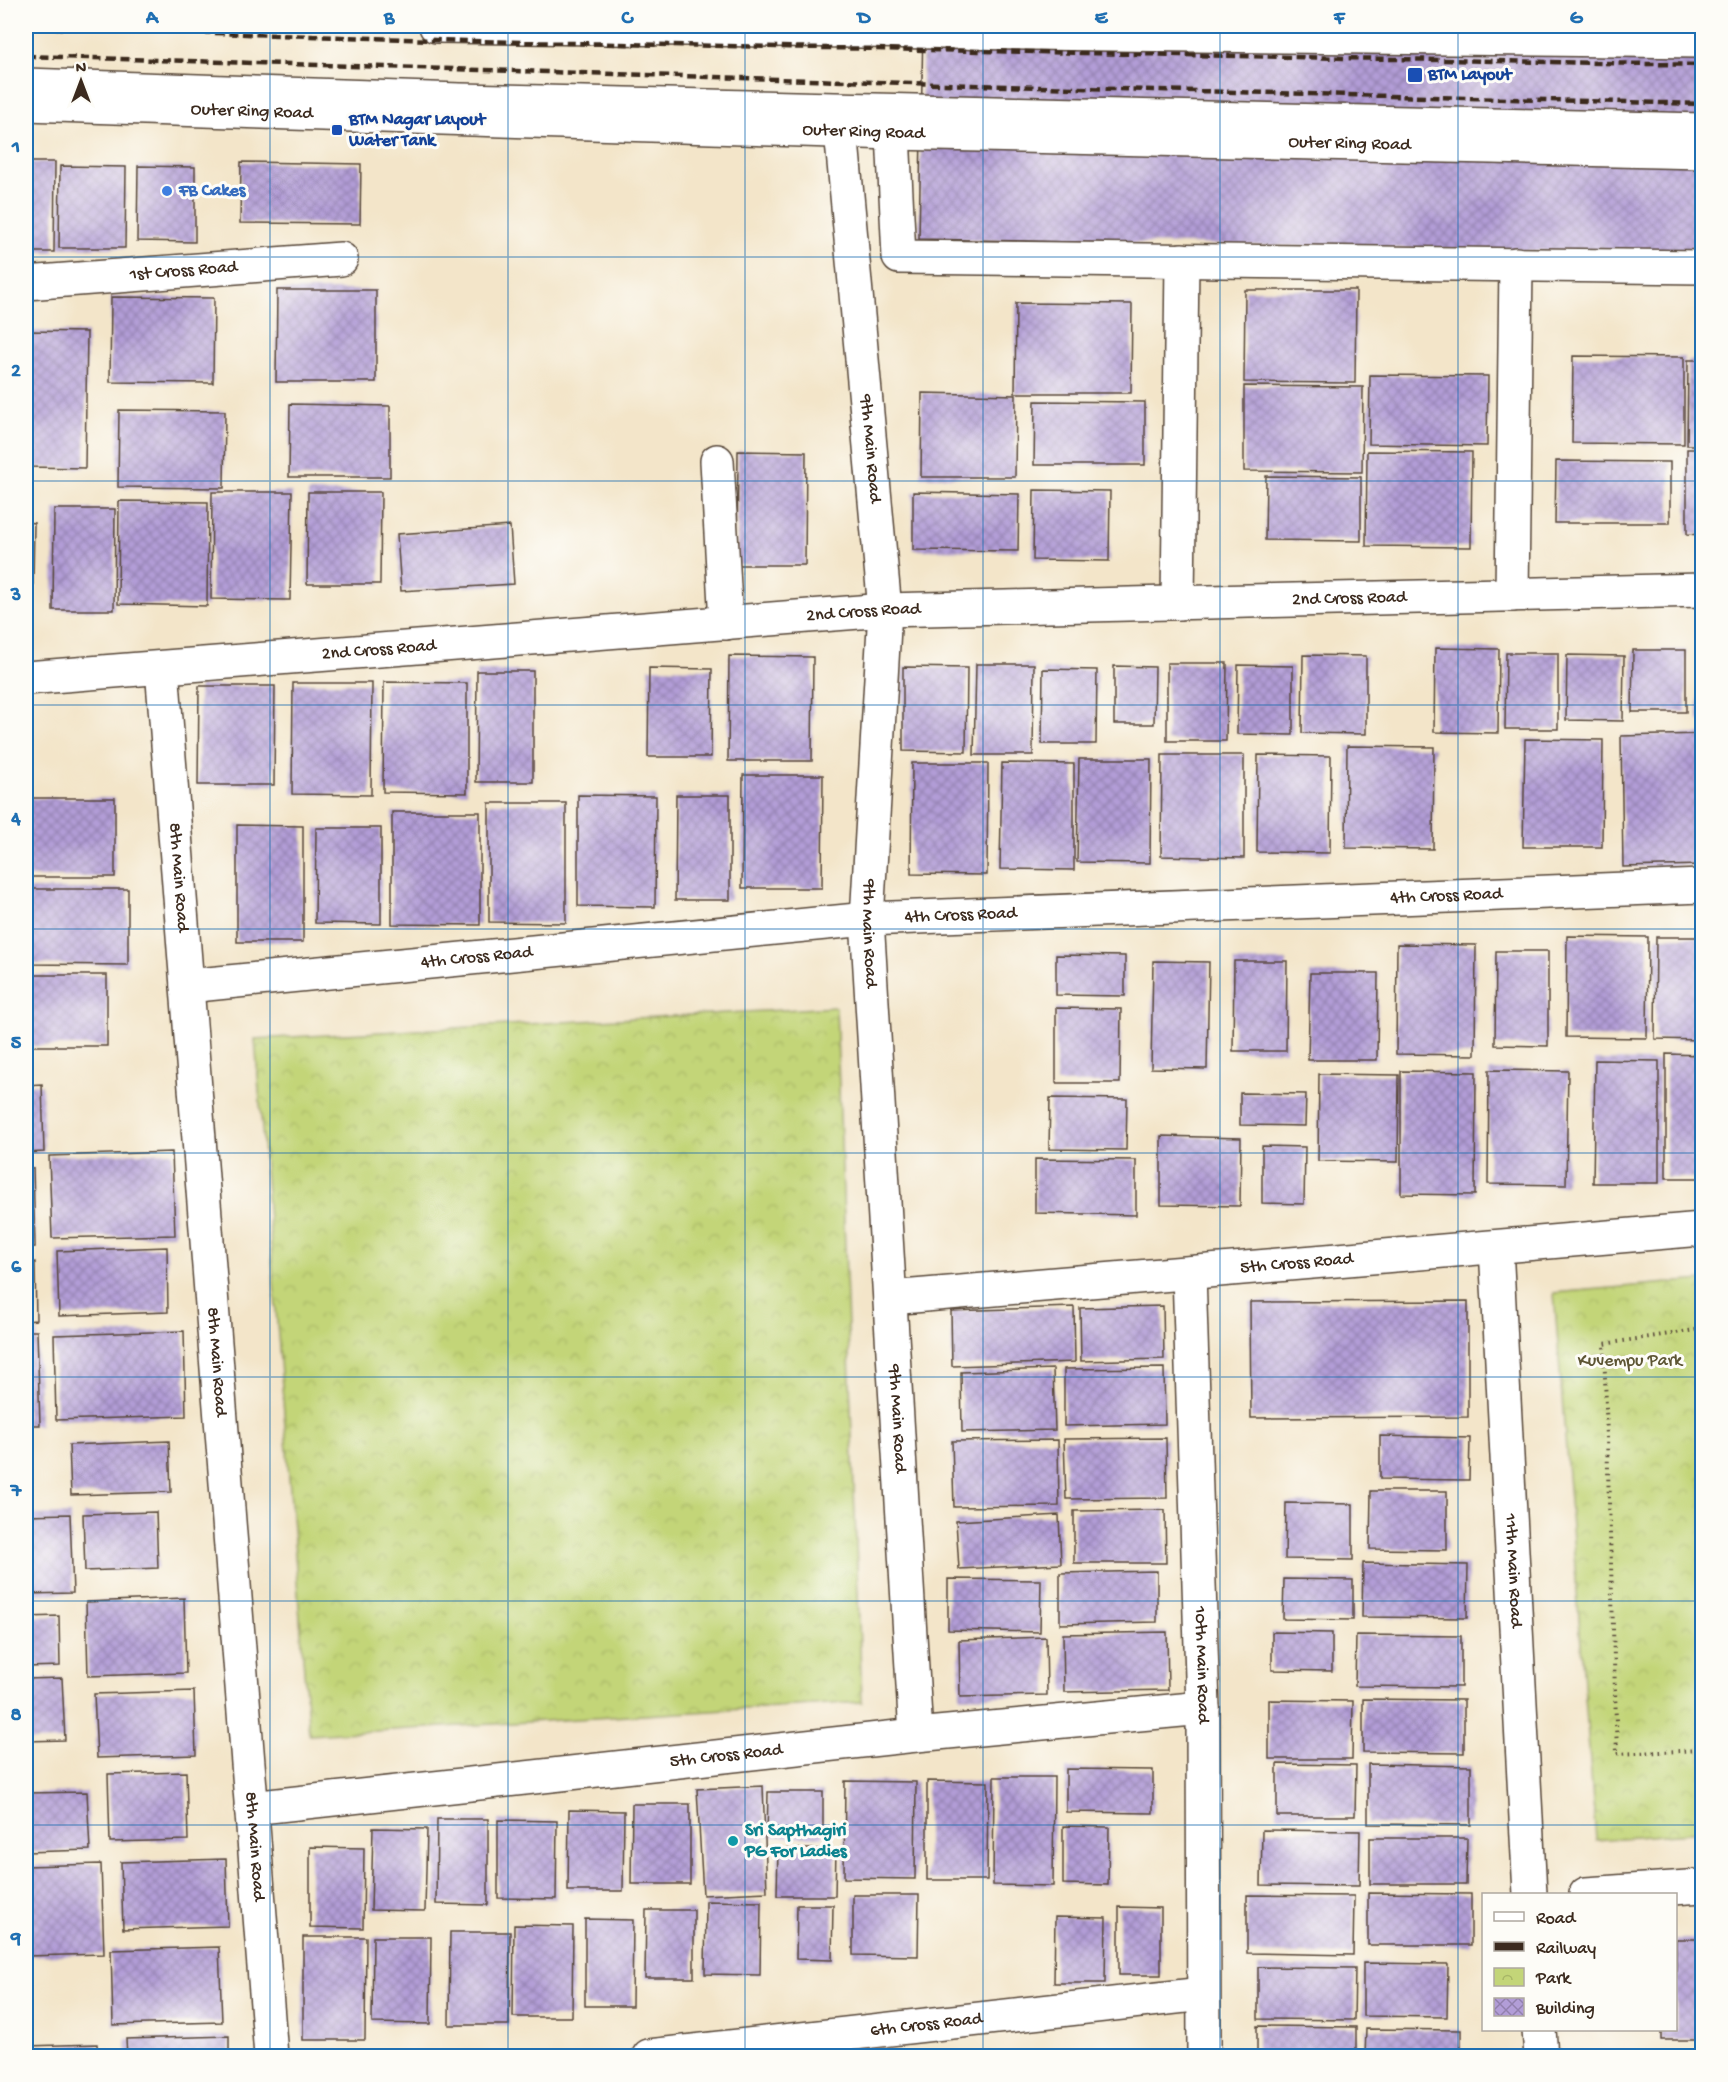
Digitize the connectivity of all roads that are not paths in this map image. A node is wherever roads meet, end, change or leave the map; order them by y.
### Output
1 (436, 26) edge
2 (1702, 41) edge
3 (26, 85) edge
4 (26, 104) edge
5 (841, 130) junction
6 (1702, 130) edge
7 (893, 133) junction
8 (1702, 152) edge
9 (341, 259) dead end
10 (1182, 260) junction
11 (1516, 264) junction
12 (1702, 267) edge
13 (26, 283) edge
14 (717, 461) dead end
15 (1702, 590) edge
16 (1512, 595) junction
17 (1178, 603) junction
18 (885, 610) junction
19 (726, 623) junction
20 (162, 668) junction
21 (26, 678) edge
22 (1702, 886) edge
23 (867, 919) junction
24 (187, 986) junction
25 (1702, 1230) edge
26 (1496, 1247) junction
27 (1189, 1273) junction
28 (890, 1298) junction
29 (1203, 1708) junction
30 (916, 1735) junction
31 (251, 1808) junction
32 (1702, 1886) edge
33 (1530, 1893) edge
34 (1600, 1893) edge
35 (1203, 1994) junction
36 (1539, 2031) edge
37 (271, 2056) edge
38 (649, 2056) edge
39 (1204, 2056) edge
40 (1541, 2056) edge

1 - 2 main road
3 - 6 main road
4 - 5 main road, Outer Ring Road
5 - 7 main road, Outer Ring Road
5 - 18 main road, 9th Main Road
7 - 8 main road, Outer Ring Road
7 - 10 main road
9 - 13 main road, 1st Cross Road
10 - 11 main road
10 - 17 main road
11 - 12 main road
11 - 16 main road
14 - 19 main road
15 - 16 main road, 2nd Cross Road
16 - 17 main road, 2nd Cross Road
17 - 18 main road, 2nd Cross Road
18 - 19 main road, 2nd Cross Road
18 - 23 main road, 9th Main Road
19 - 20 main road, 2nd Cross Road
20 - 21 main road, 2nd Cross Road
20 - 24 main road, 8th Main Road
22 - 23 main road, 4th Cross Road
23 - 24 main road, 4th Cross Road
23 - 28 main road, 9th Main Road
24 - 31 main road, 8th Main Road
25 - 26 main road, 5th Cross Road
26 - 27 main road, 5th Cross Road
26 - 33 main road, 11th Main Road
27 - 28 main road, 5th Cross Road
27 - 29 main road, 10th Main Road
28 - 30 main road, 9th Main Road
29 - 30 main road, 5th Cross Road
29 - 35 main road, 10th Main Road
30 - 31 main road, 5th Cross Road
31 - 37 main road, 8th Main Road
32 - 34 main road
35 - 38 main road, 6th Cross Road
35 - 39 main road, 10th Main Road
36 - 40 main road

